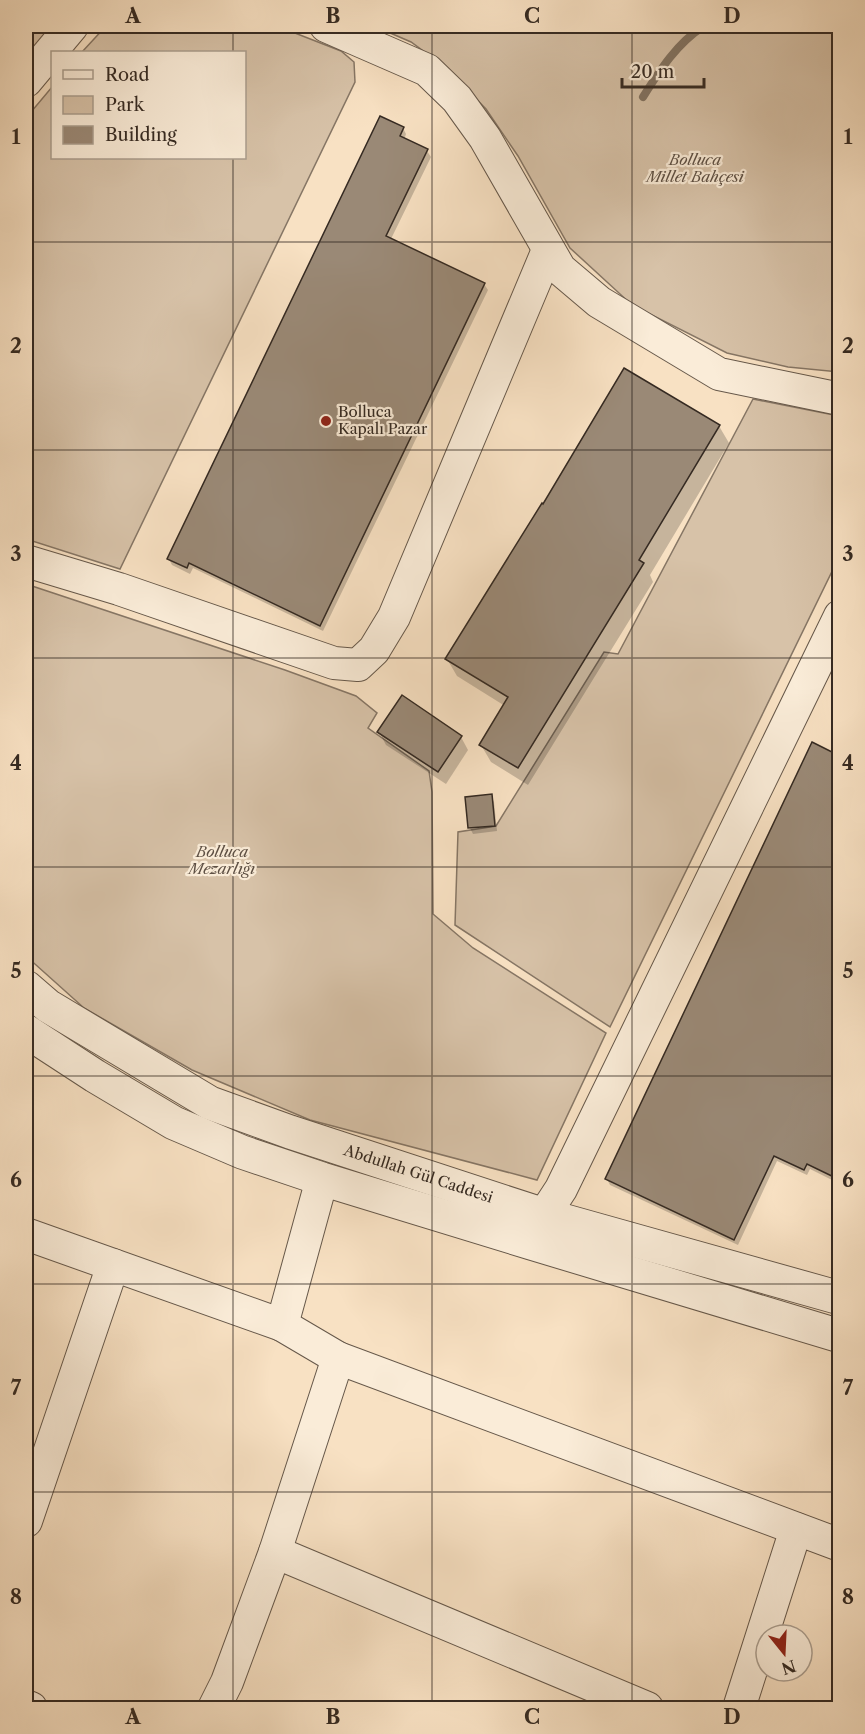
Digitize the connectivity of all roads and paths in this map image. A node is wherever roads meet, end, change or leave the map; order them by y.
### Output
1 (72, 26) edge
2 (326, 26) edge
3 (51, 51) edge
4 (51, 51) edge
5 (26, 81) edge
6 (548, 249) junction
7 (840, 399) edge
8 (26, 561) edge
9 (840, 616) edge
10 (26, 987) edge
11 (26, 1031) edge
12 (322, 1179) junction
13 (544, 1215) junction
14 (26, 1234) edge
15 (113, 1265) junction
16 (840, 1298) edge
17 (282, 1325) junction
18 (840, 1336) edge
19 (338, 1358) junction
20 (26, 1521) edge
21 (796, 1529) junction
22 (840, 1545) edge
23 (275, 1552) junction
24 (26, 1706) edge
25 (31, 1708) edge
26 (214, 1708) edge
27 (647, 1708) edge
28 (739, 1708) edge

1 - 3 street
2 - 6 street
4 - 5 street
6 - 7 street
6 - 8 street
9 - 13 street
10 - 13 street, Abdullah Gül Caddesi
11 - 12 street
12 - 17 street
12 - 18 street
13 - 16 street, Abdullah Gül Caddesi
14 - 15 street
15 - 17 street
15 - 20 street
17 - 19 street
19 - 21 street
19 - 23 street
21 - 22 street
21 - 28 street
23 - 26 street
23 - 27 street
24 - 25 street

